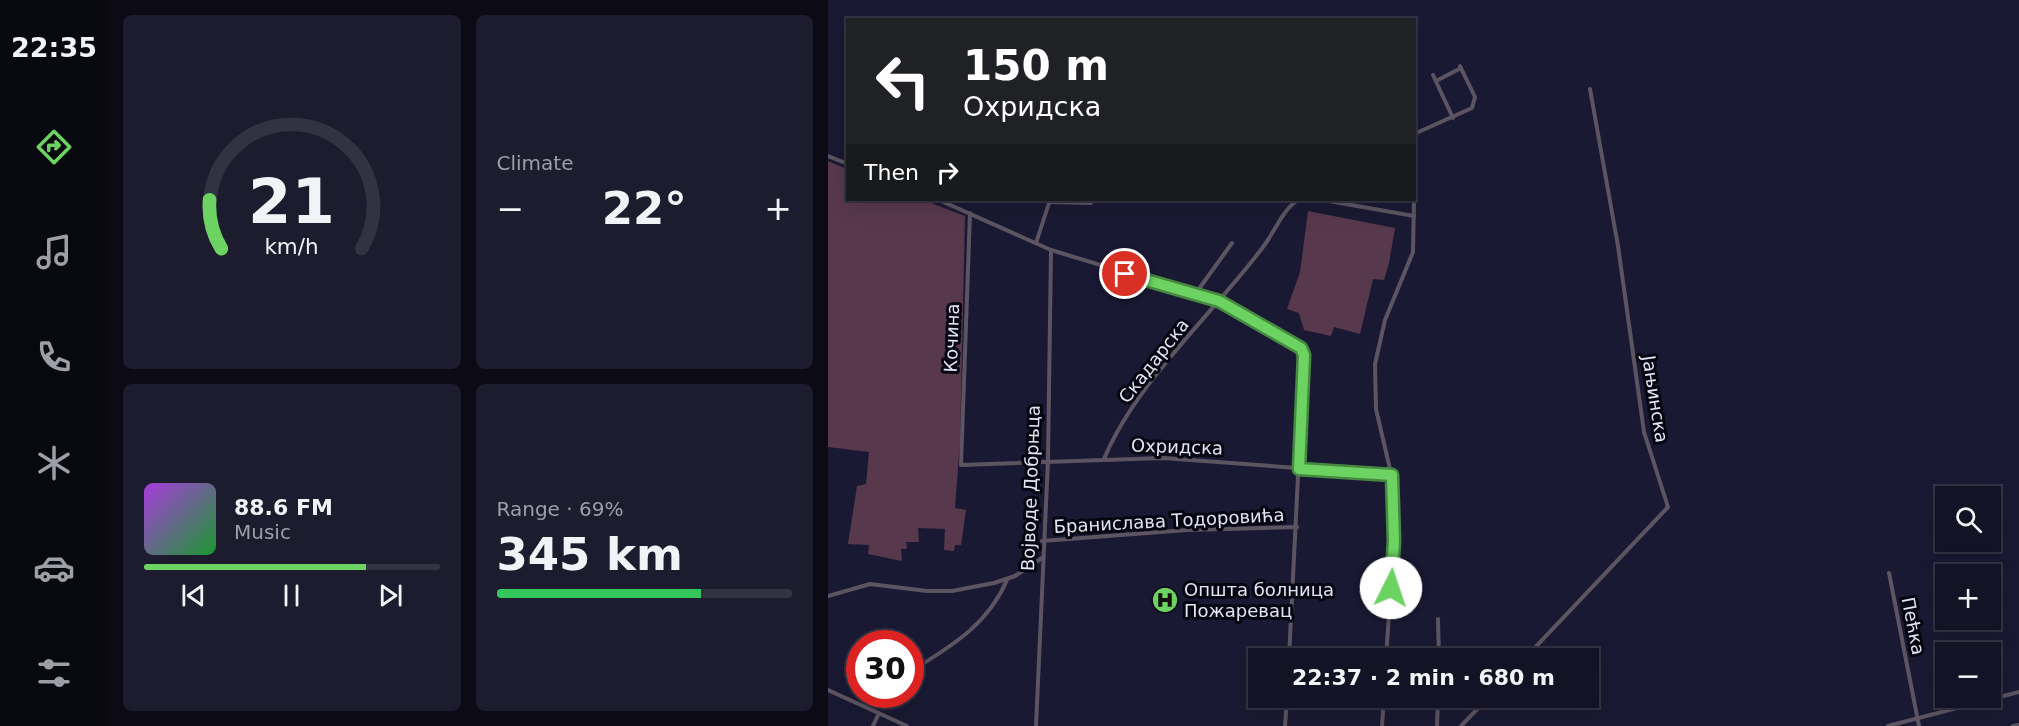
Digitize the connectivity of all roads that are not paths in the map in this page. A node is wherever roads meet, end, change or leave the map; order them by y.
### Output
1 (1433, 75) dead end
2 (1436, 81) junction
3 (1590, 89) dead end
4 (1453, 118) junction
5 (1417, 133) edge
6 (828, 156) edge
7 (846, 163) edge
8 (941, 201) edge
9 (1050, 201) edge
10 (1297, 201) edge
11 (1329, 201) edge
12 (1414, 201) edge
13 (1091, 203) dead end
14 (970, 213) junction
15 (1414, 216) junction
16 (1036, 243) junction
17 (1232, 243) dead end
18 (1051, 250) junction
19 (1196, 293) junction
20 (1219, 301) junction
21 (1104, 459) junction
22 (1047, 460) junction
23 (961, 465) joint
24 (1299, 469) junction
25 (1392, 475) junction
26 (1297, 527) junction
27 (1042, 541) junction
28 (1042, 558) junction
29 (1889, 573) dead end
30 (1007, 580) junction
31 (828, 596) edge
32 (1438, 619) dead end
33 (1290, 648) edge
34 (1387, 648) edge
35 (1439, 648) edge
36 (1534, 648) edge
37 (924, 663) edge
38 (828, 690) edge
39 (2019, 692) edge
40 (846, 698) edge
41 (870, 708) edge
42 (1286, 708) edge
43 (1383, 708) edge
44 (1438, 708) edge
45 (1478, 708) edge
46 (879, 713) junction
47 (1918, 719) junction
48 (2019, 725) edge
49 (873, 726) edge
50 (907, 726) edge
51 (1036, 726) edge
52 (1285, 726) edge
53 (1382, 726) edge
54 (1437, 726) edge
55 (1461, 726) edge
56 (1888, 726) edge
57 (1919, 726) edge
58 (2013, 726) edge

1 - 2 street
2 - 4 street
2 - 4 street
3 - 36 street, Јањинска
4 - 5 street
6 - 7 street
8 - 14 street
9 - 13 street
9 - 16 street
10 - 20 street, Скадарска
11 - 15 street
12 - 15 street
14 - 16 street
14 - 23 street, Кочина
15 - 25 street
16 - 18 street
17 - 19 street
18 - 19 street
18 - 22 street, Војводе Добрњца
19 - 20 street
20 - 21 street, Скадарска
20 - 24 street
21 - 22 street, Охридска
21 - 24 street, Охридска
22 - 23 street, Охридска
22 - 27 street, Војводе Добрњца
24 - 25 street, Охридска
24 - 26 street
25 - 34 street
26 - 27 street, Бранислава Тодоровића
26 - 33 street
27 - 28 street, Војводе Добрњца
28 - 30 street
28 - 51 street, Војводе Добрњца
29 - 47 street, Пећка
30 - 31 street
30 - 37 street
32 - 35 street
38 - 40 street
39 - 47 street
41 - 46 street
42 - 52 street
43 - 53 street
44 - 54 street
45 - 55 street
46 - 49 street
46 - 50 street
47 - 56 street
47 - 57 street, Пећка
48 - 58 street

